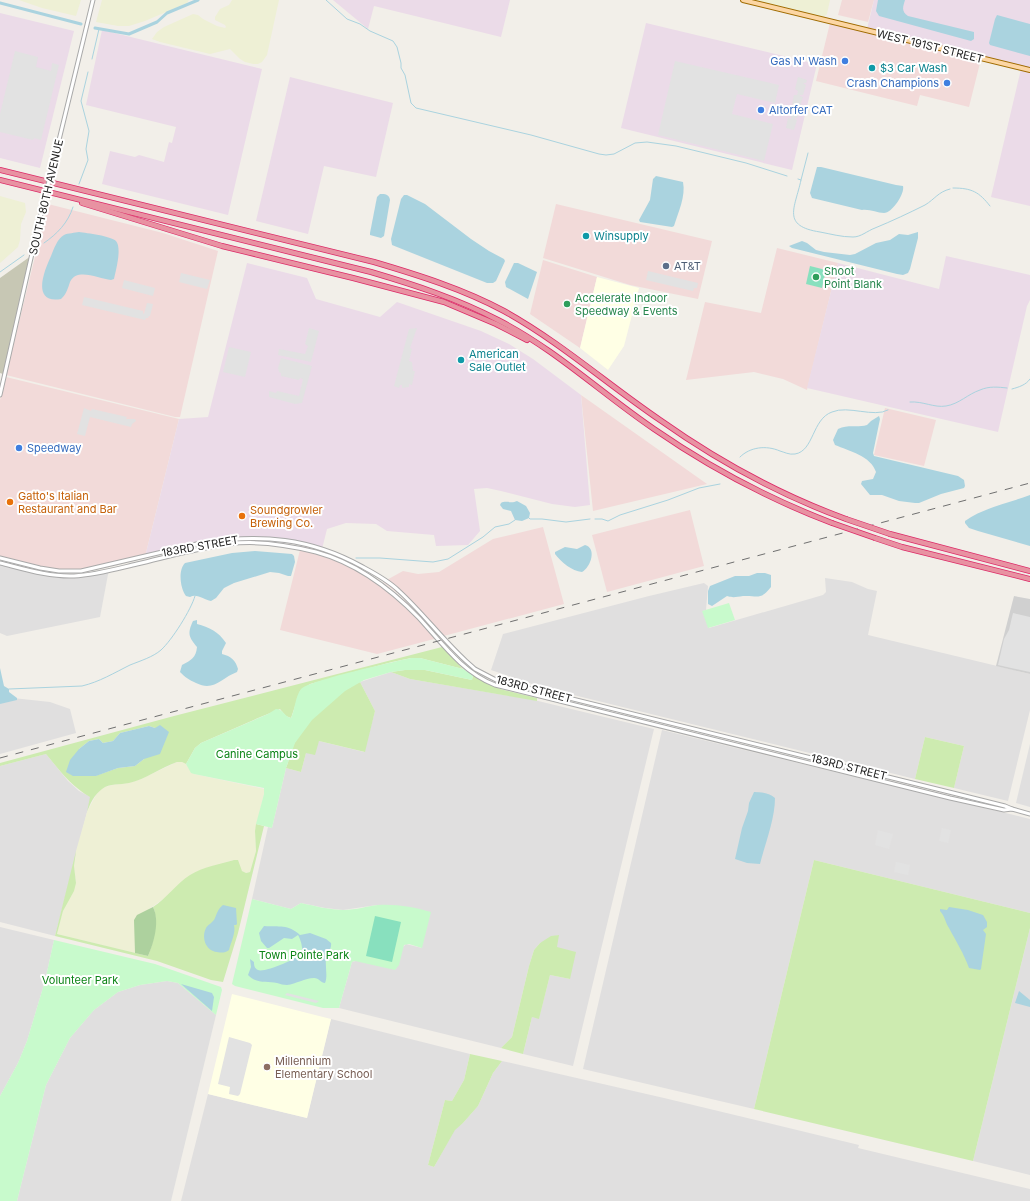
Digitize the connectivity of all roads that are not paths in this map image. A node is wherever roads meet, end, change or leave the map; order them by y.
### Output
1 (93, 0) edge
2 (743, 0) edge
3 (1030, 70) edge
4 (0, 170) edge
5 (0, 180) edge
6 (62, 195) junction
7 (547, 350) junction
8 (0, 395) edge
9 (0, 558) edge
10 (0, 563) edge
11 (1030, 570) edge
12 (1030, 579) edge
13 (1012, 809) junction
14 (1030, 814) edge

1 - 8 street, SOUTH 80TH AVENUE, bridge
2 - 3 main road, WEST 191ST STREET
4 - 11 highway, bridge
5 - 6 highway
6 - 7 highway
6 - 7 highway
7 - 12 highway, bridge
9 - 13 street, 183RD STREET
10 - 13 street, 183RD STREET
13 - 14 street, 183RD STREET

